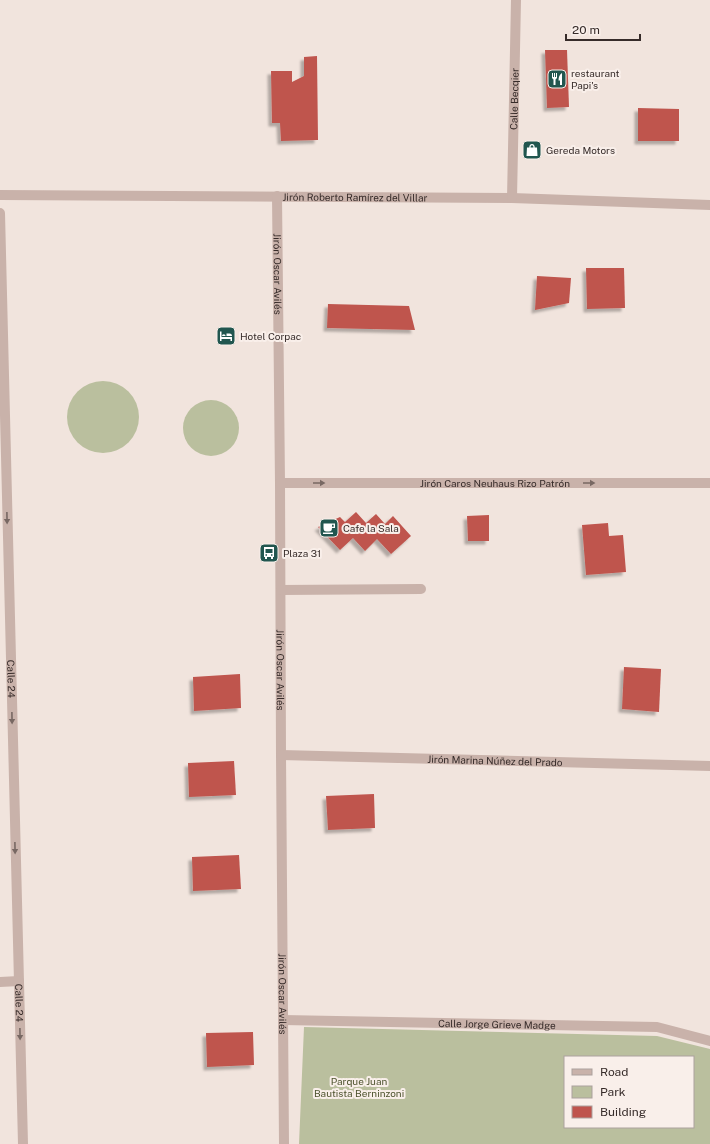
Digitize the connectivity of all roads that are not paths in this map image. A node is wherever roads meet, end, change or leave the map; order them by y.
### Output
1 (516, 0) edge
2 (0, 195) edge
3 (277, 196) junction
4 (512, 198) junction
5 (710, 205) edge
6 (0, 213) edge
7 (1, 268) edge
8 (280, 483) junction
9 (710, 483) edge
10 (421, 589) dead end
11 (281, 590) junction
12 (281, 754) junction
13 (710, 766) edge
14 (19, 981) junction
15 (0, 982) edge
16 (283, 1020) junction
17 (710, 1041) edge
18 (23, 1144) edge
19 (284, 1144) edge

1 - 4 street, Calle Becqier
2 - 3 street, Jirón Roberto Ramírez del Villar
3 - 4 street, Jirón Roberto Ramírez del Villar
3 - 8 street, Jirón Oscar Avilés
4 - 5 street, Jirón Roberto Ramírez del Villar
6 - 7 street, Calle 24
7 -> 14 street, Calle 24
8 -> 9 street, Jirón Caros Neuhaus Rizo Patrón
8 - 11 street, Jirón Oscar Avilés
10 - 11 street
11 - 12 street, Jirón Oscar Avilés
12 - 13 street, Jirón Marina Núñez del Prado
12 - 16 street, Jirón Oscar Avilés
14 - 15 street
14 -> 18 street, Calle 24
16 - 17 street, Calle Jorge Grieve Madge
16 - 19 street, Jirón Oscar Avilés

